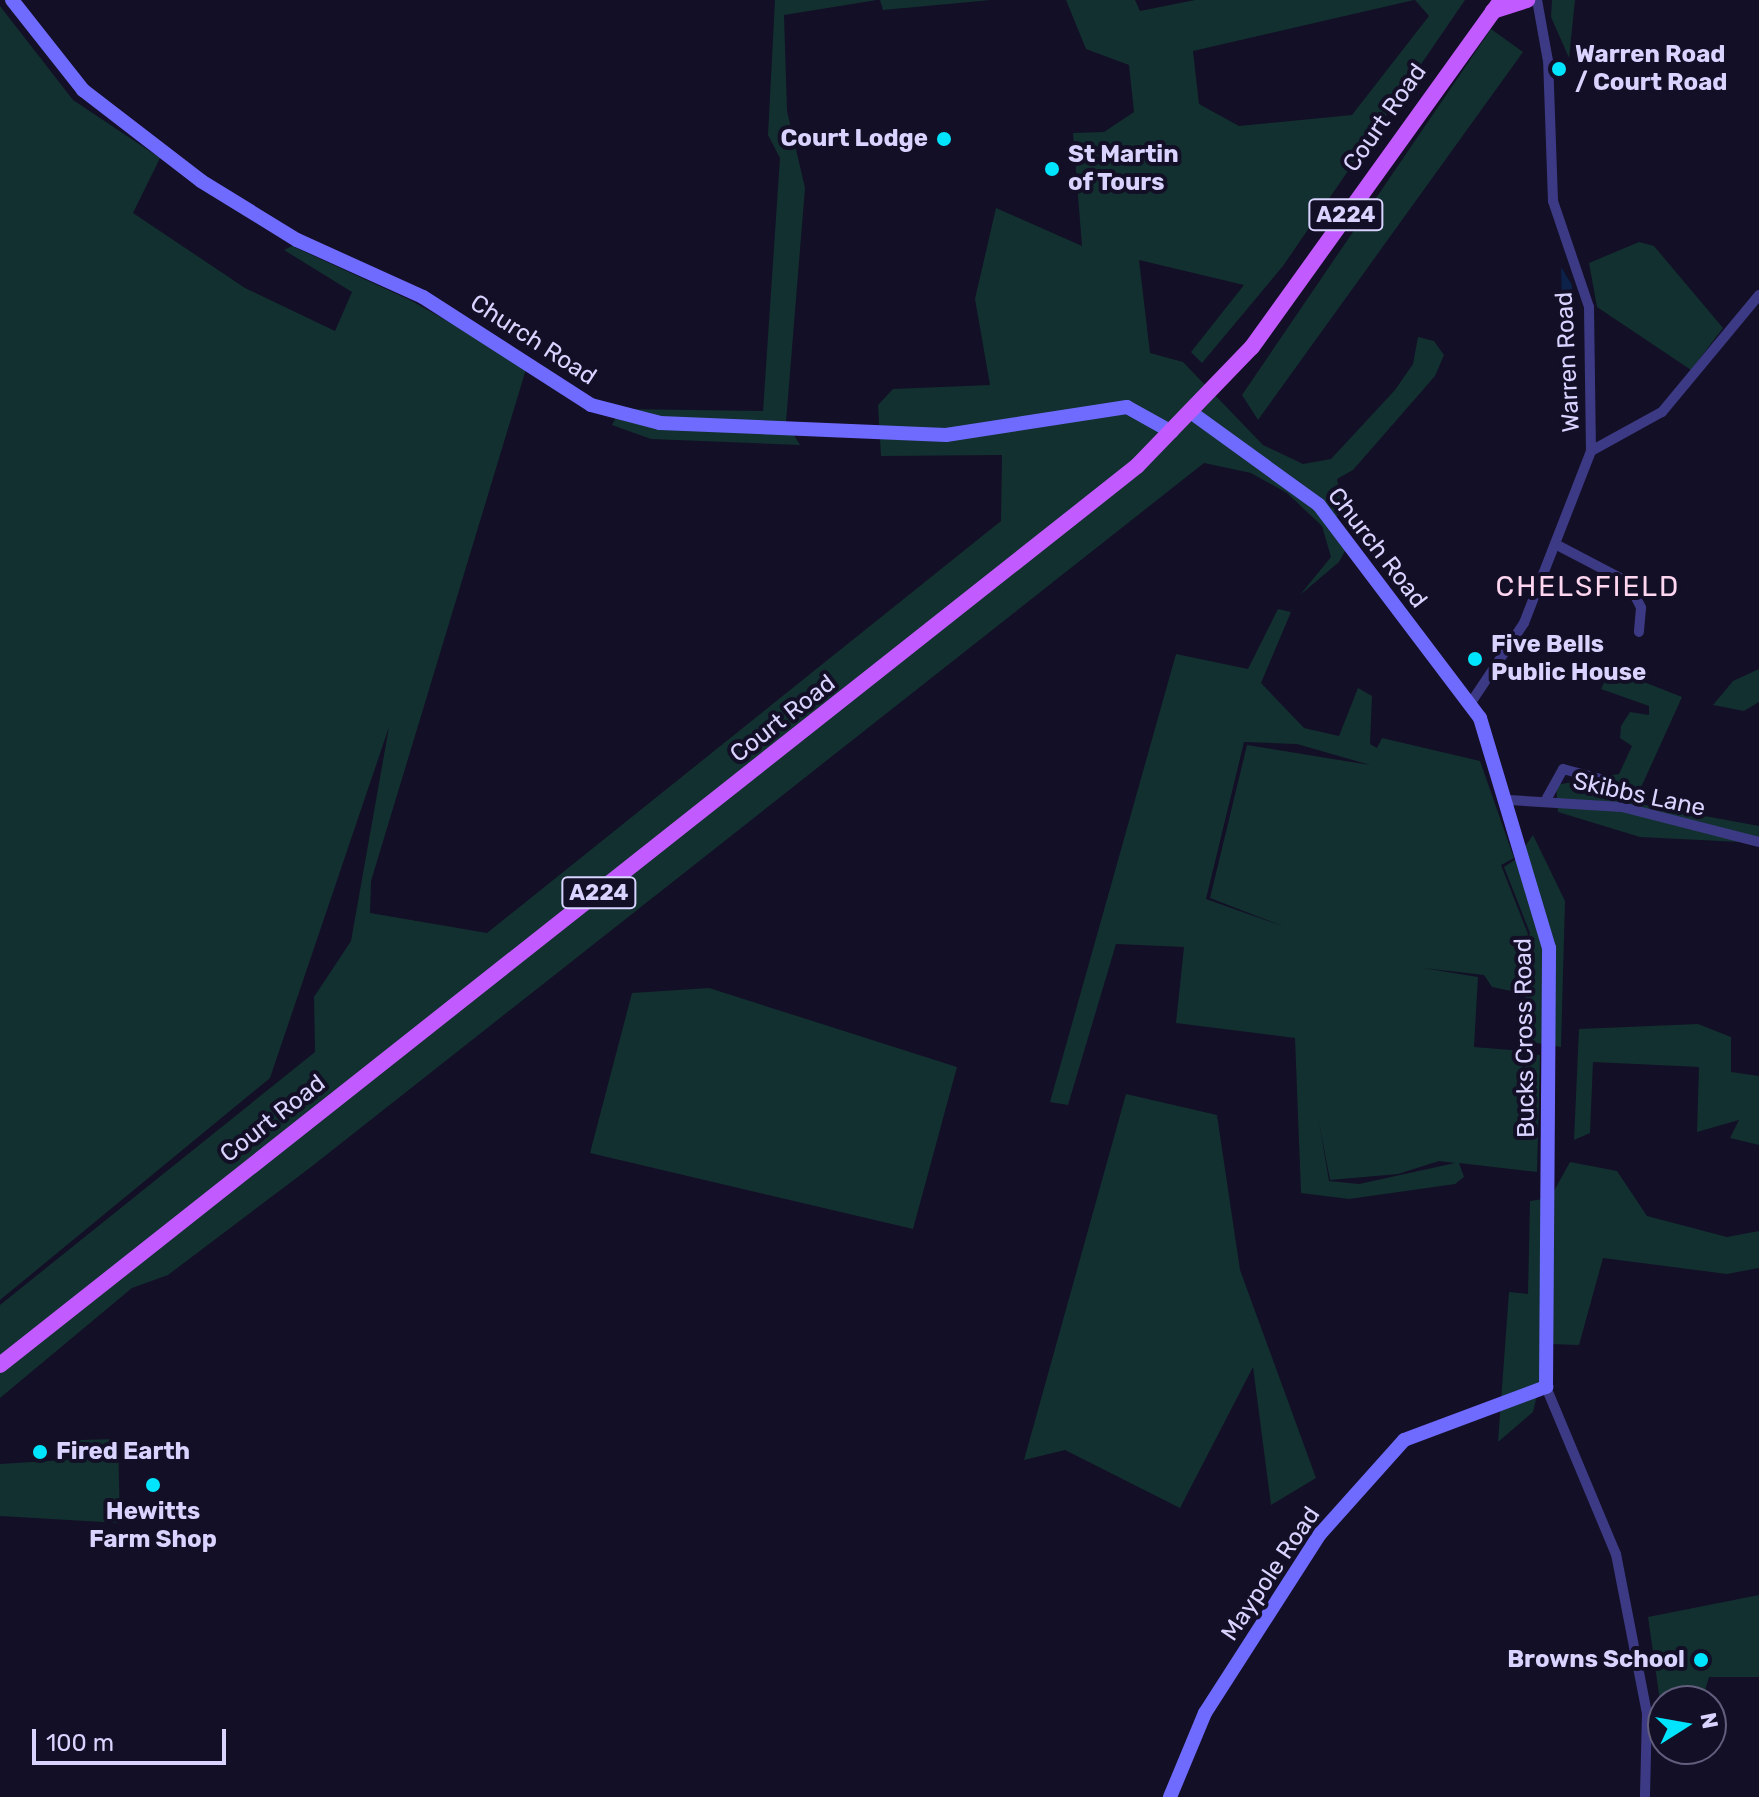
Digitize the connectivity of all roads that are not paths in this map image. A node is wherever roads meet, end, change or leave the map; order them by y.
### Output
1 (12, 0) edge
2 (1527, 0) edge
3 (1537, 0) edge
4 (1497, 5) edge
5 (1759, 295) edge
6 (1192, 413) junction
7 (1172, 432) junction
8 (1591, 451) junction
9 (1559, 546) junction
10 (1639, 632) dead end
11 (1472, 701) junction
12 (1600, 779) dead end
13 (1547, 798) junction
14 (1509, 800) junction
15 (1759, 842) edge
16 (0, 1365) edge
17 (1546, 1387) junction
18 (1170, 1797) edge
19 (1645, 1797) edge

1 - 7 street, Church Road
2 - 4 main road, Court Road / A224
3 - 8 street, Warren Road
4 - 6 main road, Court Road / A224
5 - 8 street
6 - 7 main road, Court Road / A224
6 - 11 street, Church Road
7 - 16 main road, Court Road / A224
8 - 9 street, Warren Road
9 - 10 street
9 - 11 street, Warren Road
11 - 14 street, Bucks Cross Road
12 - 13 street
13 - 14 street, Skibbs Lane
13 - 15 street, Skibbs Lane
14 - 17 street, Bucks Cross Road
17 - 18 street, Maypole Road
17 - 19 street

